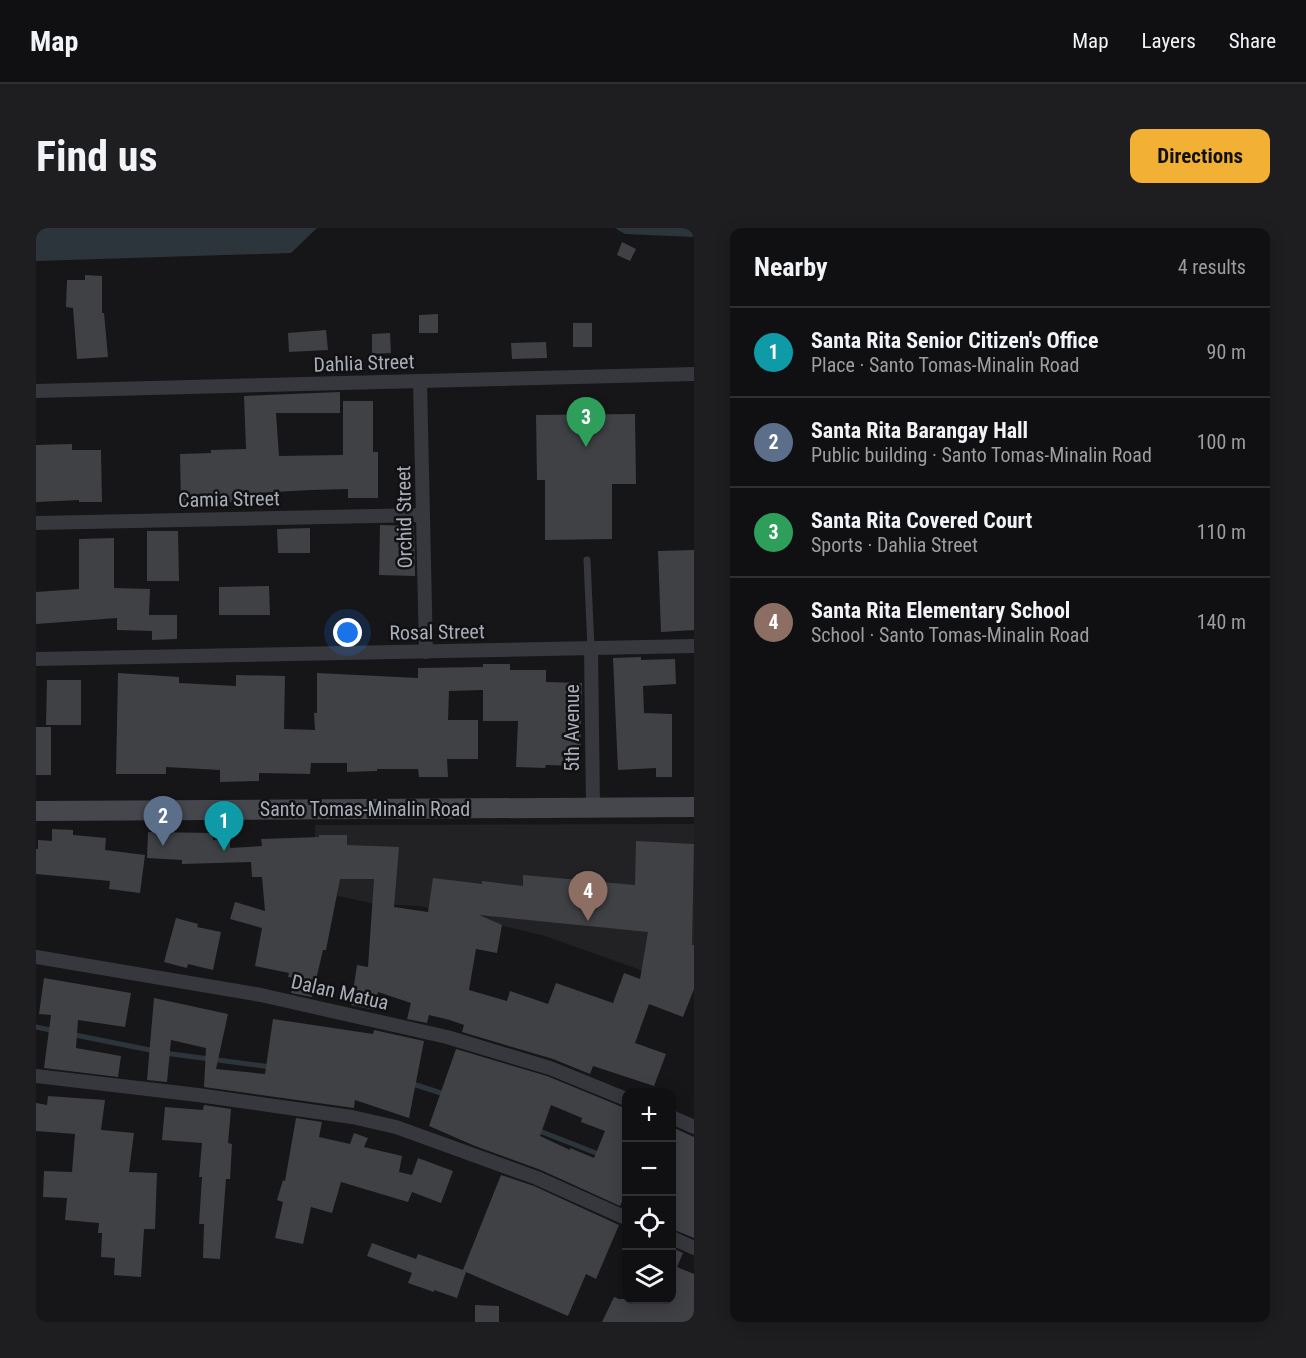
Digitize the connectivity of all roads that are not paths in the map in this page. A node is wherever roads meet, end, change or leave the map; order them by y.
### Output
1 (694, 374) edge
2 (420, 381) junction
3 (36, 391) edge
4 (423, 515) junction
5 (36, 523) edge
6 (587, 560) dead end
7 (694, 646) edge
8 (591, 648) junction
9 (426, 652) junction
10 (36, 659) edge
11 (592, 807) junction
12 (694, 807) edge
13 (36, 811) edge
14 (36, 957) edge
15 (36, 1077) edge
16 (622, 1097) edge
17 (676, 1119) edge
18 (694, 1126) edge
19 (622, 1216) edge
20 (676, 1240) edge
21 (694, 1248) edge

1 - 2 street, Dahlia Street
2 - 3 street, Dahlia Street
2 - 4 street, Orchid Street
4 - 5 street, Camia Street
4 - 9 street, Orchid Street
6 - 8 lane
7 - 8 street, Rosal Street
8 - 9 street, Rosal Street
8 - 11 street, 5th Avenue
9 - 10 street, Rosal Street
11 - 12 main road, Santo Tomas-Minalin Road
11 - 13 main road, Santo Tomas-Minalin Road
14 - 16 street, Dalan Matua
15 - 19 street
17 - 18 street
20 - 21 street

